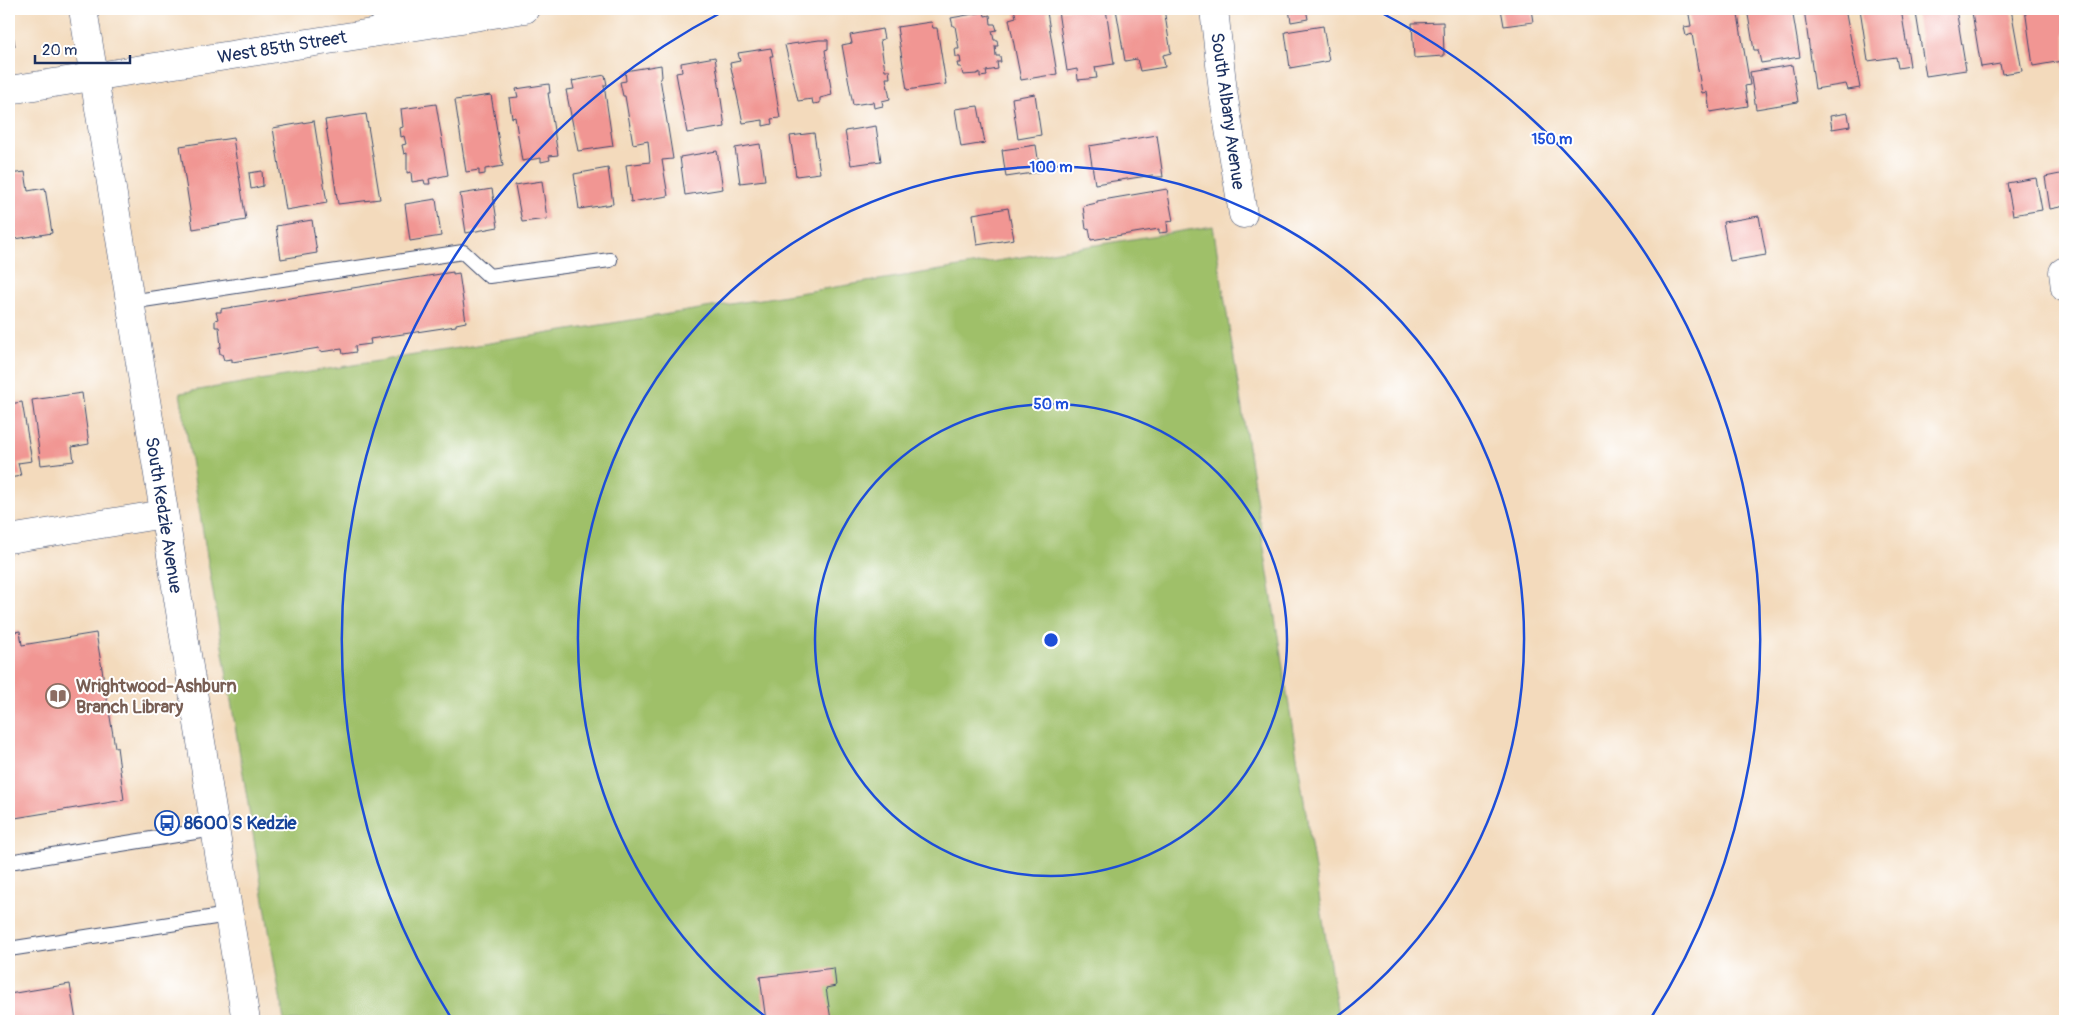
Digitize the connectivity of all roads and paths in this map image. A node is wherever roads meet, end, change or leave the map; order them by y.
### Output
1 (82, 9) edge
2 (525, 9) edge
3 (1214, 9) edge
4 (380, 20) edge
5 (94, 77) junction
6 (9, 90) edge
7 (1243, 214) dead end
8 (610, 260) dead end
9 (130, 302) junction
10 (164, 514) junction
11 (9, 539) edge
12 (214, 829) junction
13 (9, 862) edge
14 (228, 915) junction
15 (9, 950) edge
16 (246, 1021) edge

1 - 5 main road, South Kedzie Avenue
2 - 4 main road, West 85th Street
3 - 7 main road, South Albany Avenue
4 - 5 main road, West 85th Street
5 - 6 main road, West 85th Street
5 - 9 main road, South Kedzie Avenue
8 - 9 lane
9 - 10 main road, South Kedzie Avenue
10 - 11 main road
10 - 12 main road, South Kedzie Avenue
12 - 13 lane
12 - 14 main road, South Kedzie Avenue
14 - 15 lane
14 - 16 main road, South Kedzie Avenue

